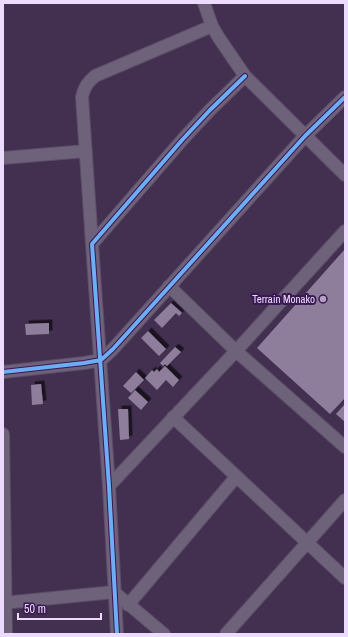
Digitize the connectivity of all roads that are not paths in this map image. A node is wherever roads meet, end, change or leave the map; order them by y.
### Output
1 (204, 3) edge
2 (212, 26) junction
3 (245, 76) junction
4 (345, 97) edge
5 (305, 136) junction
6 (86, 151) junction
7 (3, 158) edge
8 (345, 175) edge
9 (345, 231) edge
10 (92, 244) junction
11 (169, 286) junction
12 (236, 351) junction
13 (101, 360) junction
14 (3, 372) edge
15 (173, 417) junction
16 (3, 434) edge
17 (345, 447) edge
18 (3, 450) edge
19 (236, 477) junction
20 (109, 486) junction
21 (345, 500) edge
22 (307, 543) junction
23 (345, 578) edge
24 (114, 592) junction
25 (5, 603) edge
26 (128, 605) junction
27 (6, 634) edge
28 (117, 634) edge
29 (164, 634) edge
30 (226, 634) edge

1 - 2 street
2 - 3 street
2 - 6 street
3 - 5 street
3 - 10 street
4 - 5 street
5 - 8 street
5 - 11 street
6 - 7 street
6 - 10 street
9 - 12 street
10 - 13 street
11 - 12 street
11 - 13 street
12 - 15 street
12 - 17 street
13 - 14 street
13 - 20 street
15 - 19 street
15 - 20 street
16 - 18 street
18 - 25 street
19 - 22 street
19 - 26 street
20 - 24 street
21 - 22 street
22 - 23 street
22 - 30 street
24 - 25 street
24 - 26 street
24 - 28 street
25 - 27 street
26 - 29 street

